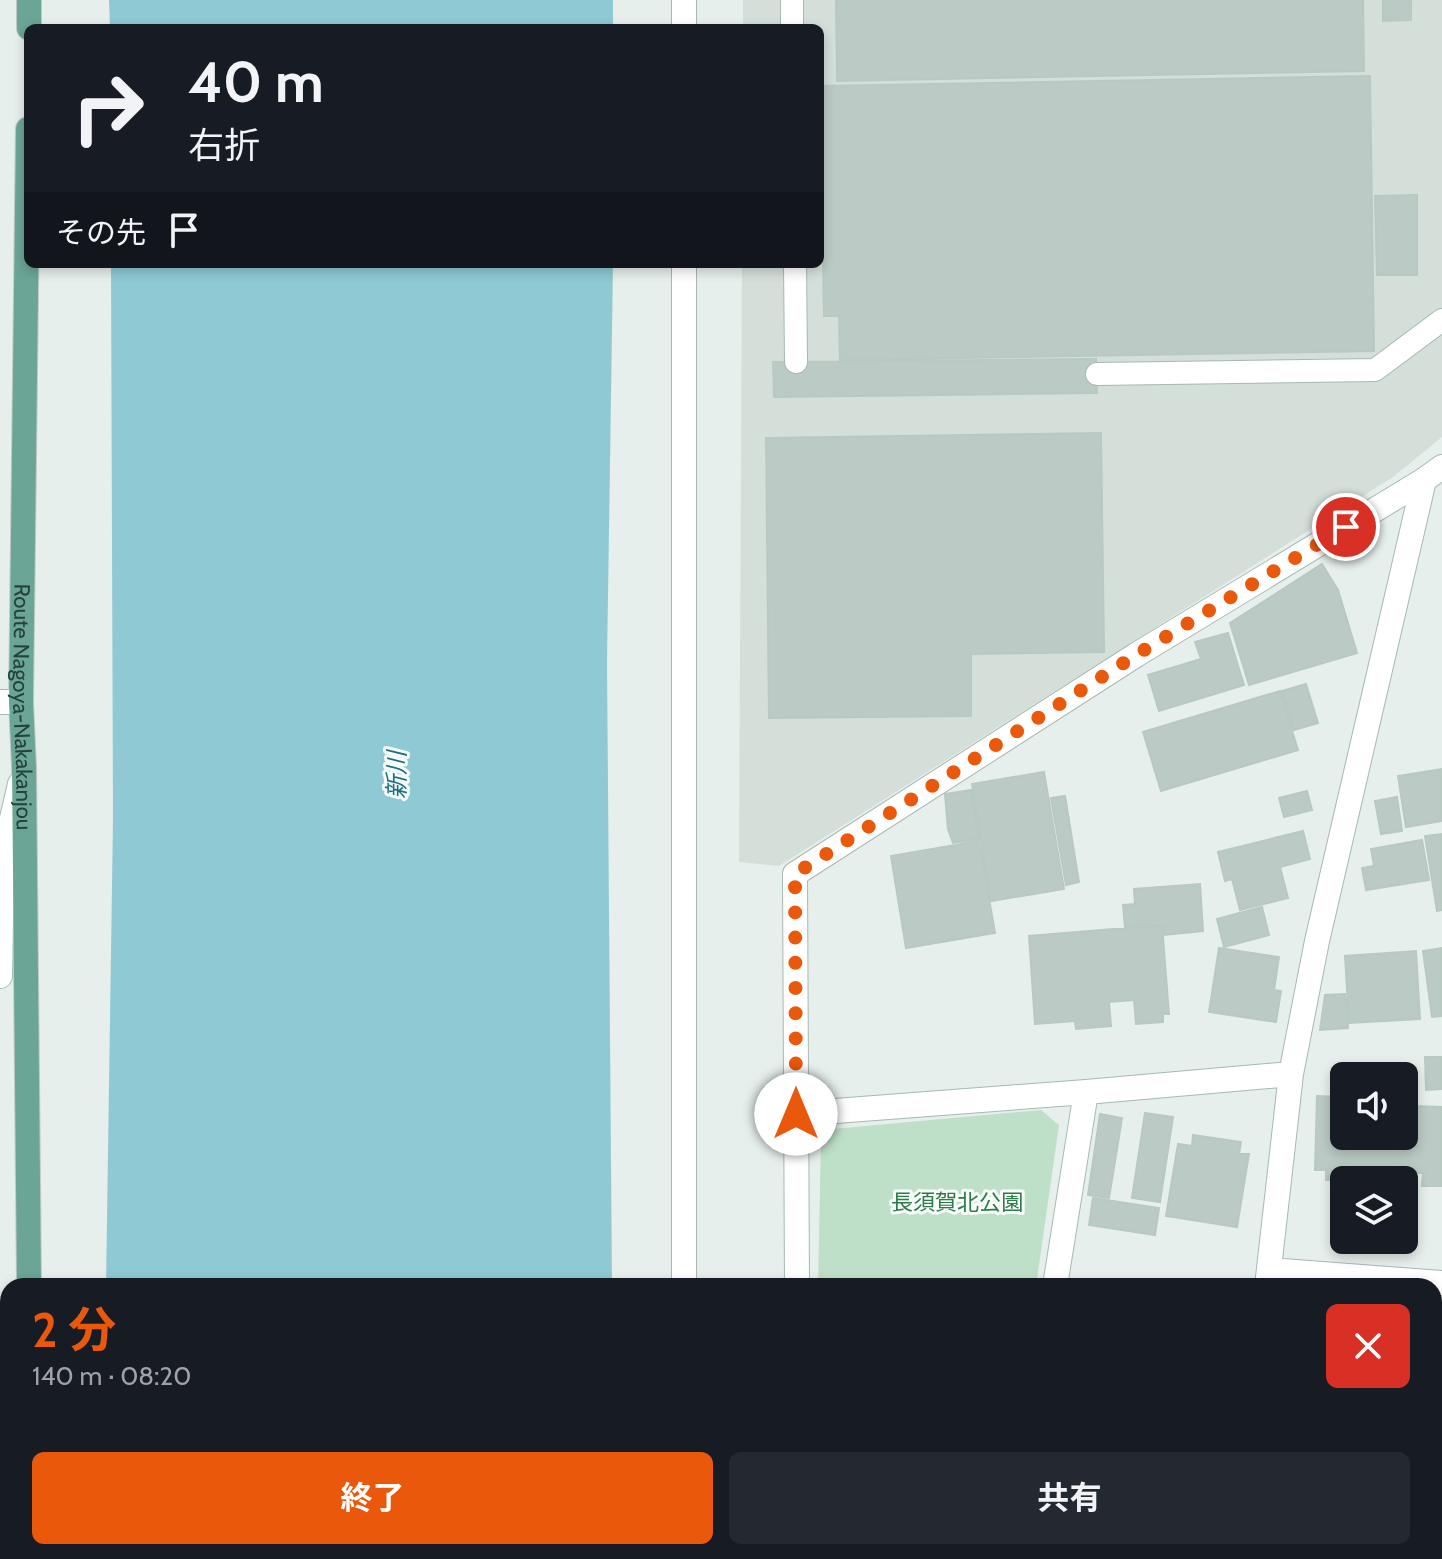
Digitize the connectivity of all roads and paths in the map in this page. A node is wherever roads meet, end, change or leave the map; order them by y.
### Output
1 (29, 0) edge
2 (684, 0) edge
3 (792, 0) edge
4 (29, 24) edge
5 (684, 24) edge
6 (792, 24) edge
7 (24, 264) edge
8 (684, 268) edge
9 (795, 268) edge
10 (1442, 320) edge
11 (796, 362) dead end
12 (1097, 374) dead end
13 (1433, 473) edge
14 (11, 702) edge
15 (24, 767) junction
16 (0, 976) edge
17 (1291, 1074) junction
18 (1086, 1092) junction
19 (796, 1114) junction
20 (29, 1278) edge
21 (684, 1278) edge
22 (797, 1278) edge
23 (1056, 1278) edge
24 (1268, 1278) edge

1 - 4 main road
2 - 5 street
3 - 6 lane
7 - 14 main road, Route Nagoya-Nakakanjou
8 - 21 street
9 - 11 lane
10 - 12 lane
13 - 17 street
13 - 19 street
14 - 15 main road, Route Nagoya-Nakakanjou
15 - 16 street
15 - 20 main road, Route Nagoya-Nakakanjou
17 - 18 street
17 - 24 street
18 - 19 street
18 - 23 street
19 - 22 street

